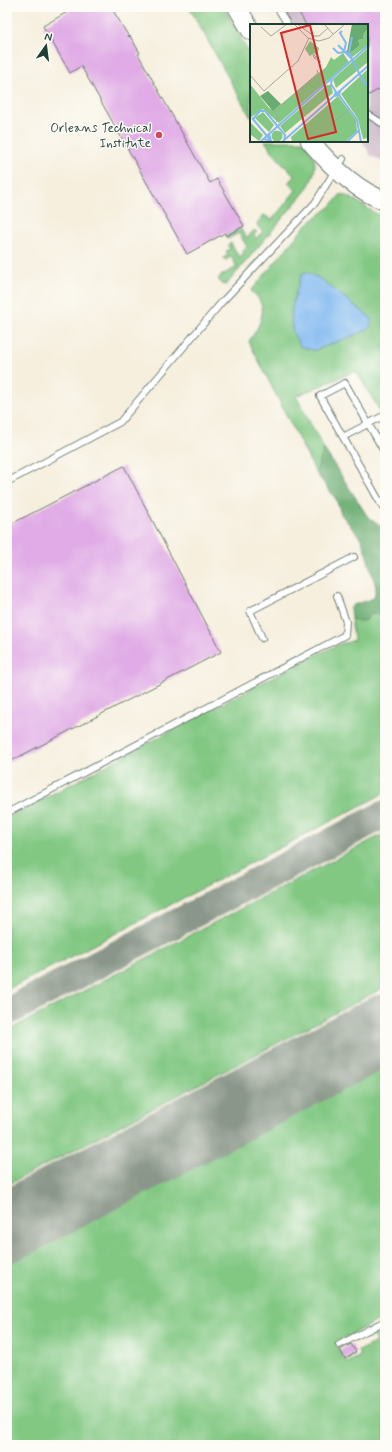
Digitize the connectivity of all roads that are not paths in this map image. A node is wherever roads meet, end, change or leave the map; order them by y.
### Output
1 (237, 7) edge
2 (277, 7) edge
3 (287, 24) edge
4 (250, 29) edge
5 (368, 115) edge
6 (385, 125) edge
7 (312, 142) edge
8 (334, 155) edge
9 (385, 191) edge
10 (385, 201) edge
11 (385, 415) edge
12 (369, 424) junction
13 (343, 437) junction
14 (385, 453) edge
15 (7, 482) edge
16 (385, 511) edge
17 (354, 557) dead end
18 (337, 596) dead end
19 (262, 638) dead end
20 (7, 813) edge
21 (385, 1321) edge
22 (339, 1345) dead end

1 - 4 street
2 - 3 lane
5 - 6 lane
7 - 8 street
8 - 9 street
8 - 10 street
8 - 15 lane
11 - 12 lane
12 - 13 lane
12 - 13 lane
12 - 14 lane
13 - 16 lane
17 - 19 lane
18 - 20 lane
21 - 22 lane

